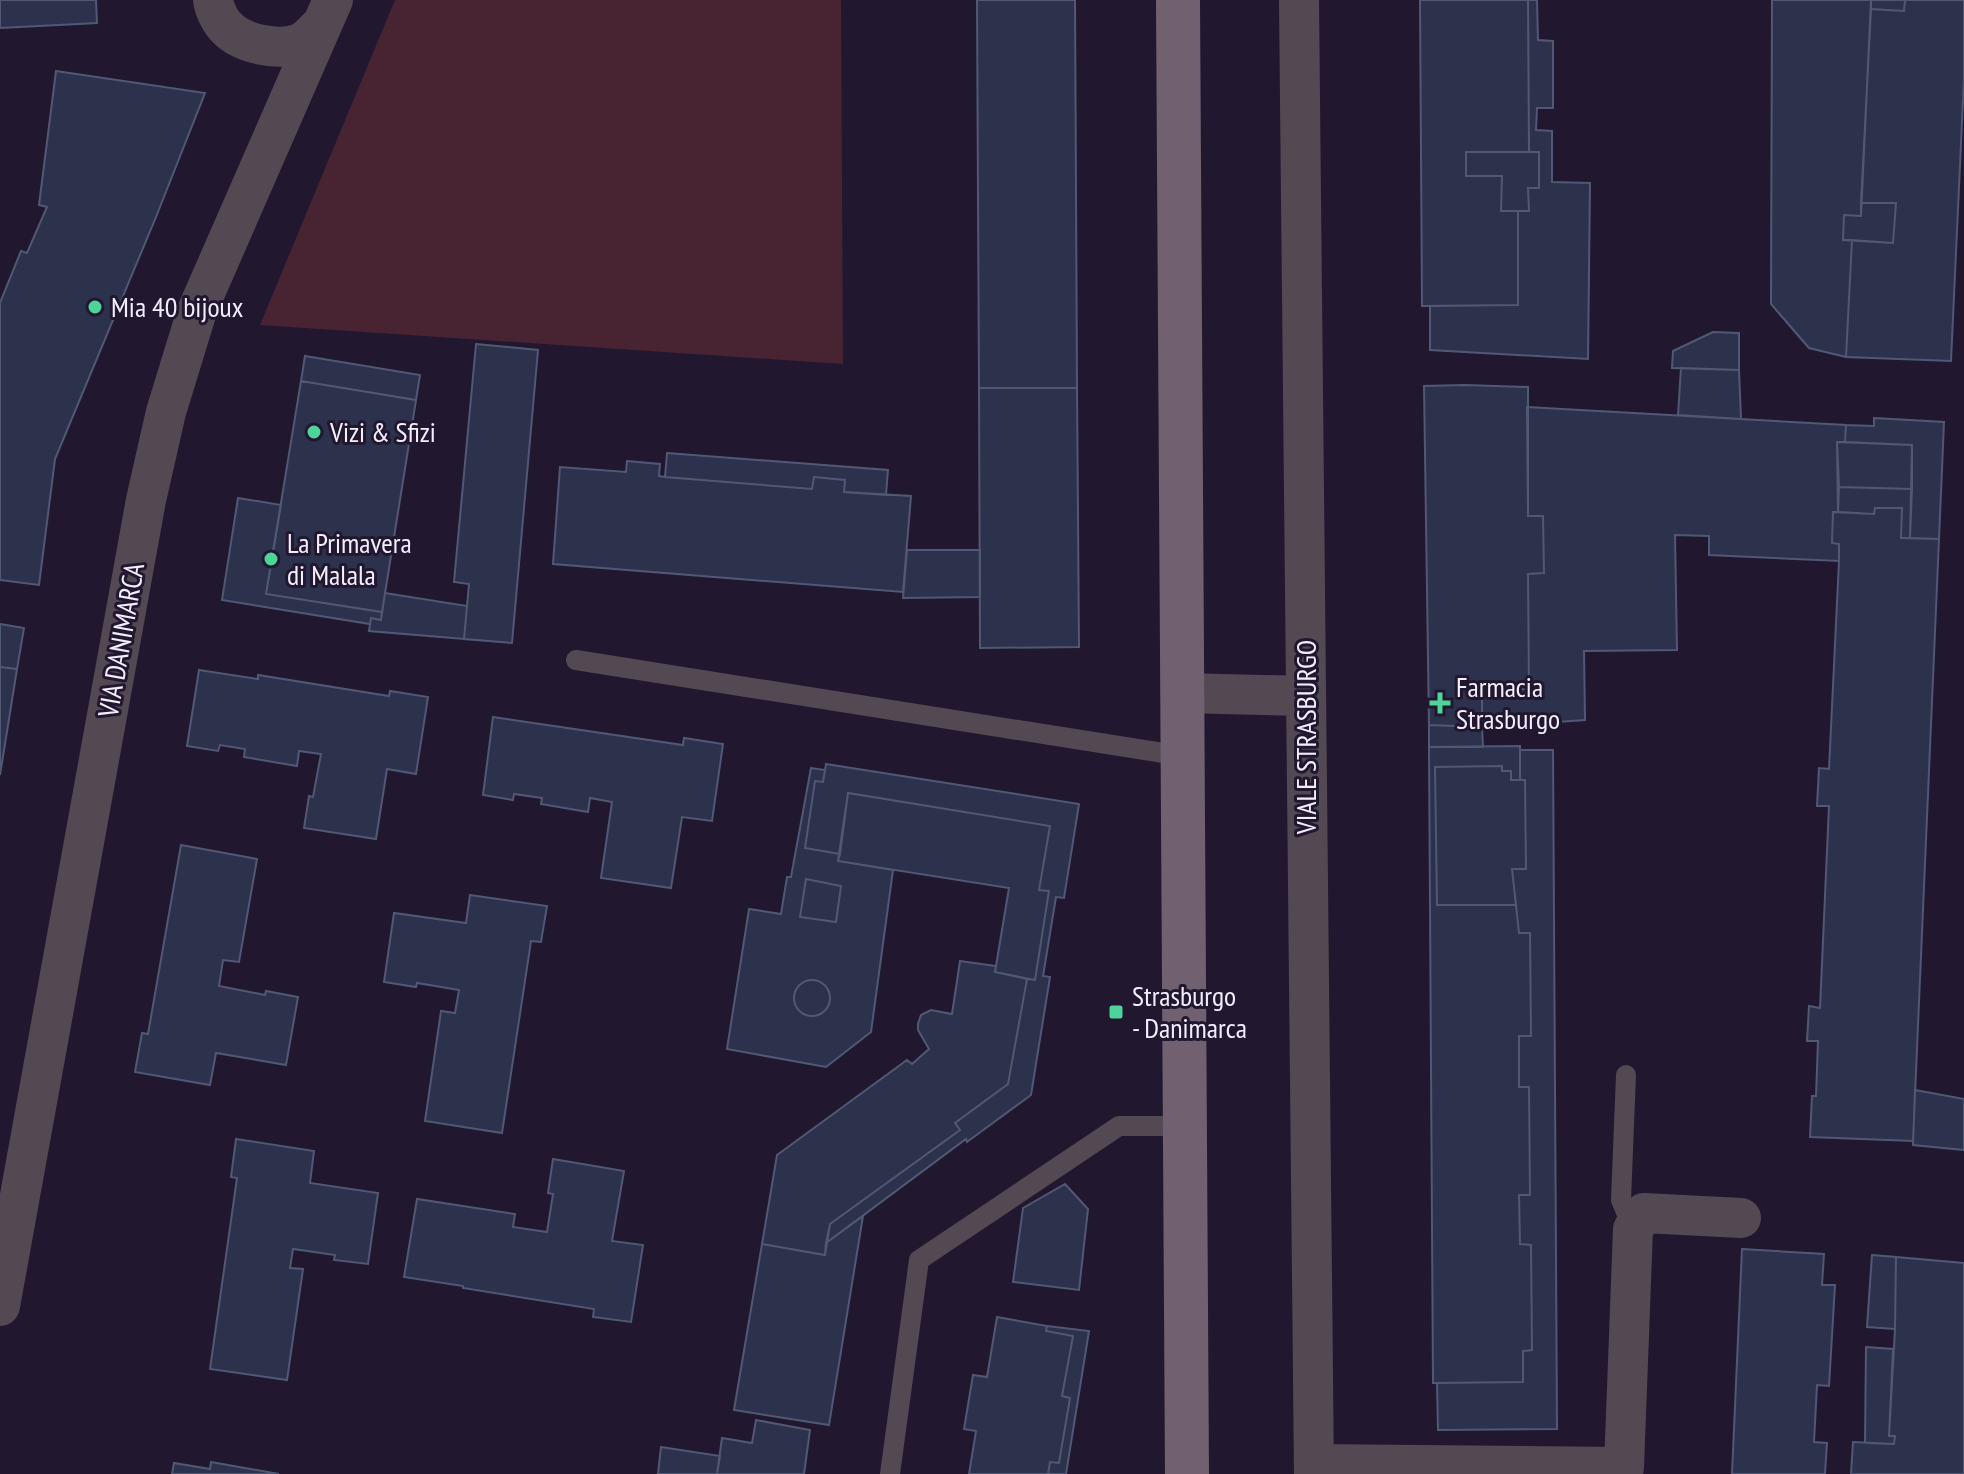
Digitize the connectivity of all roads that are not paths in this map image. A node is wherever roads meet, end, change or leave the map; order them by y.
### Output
1 (213, 0) edge
2 (1178, 0) edge
3 (1299, 0) edge
4 (327, 12) edge
5 (576, 660) dead end
6 (1182, 693) junction
7 (1306, 696) junction
8 (1182, 756) junction
9 (1626, 1075) dead end
10 (1185, 1126) junction
11 (1741, 1218) dead end
12 (1633, 1229) junction
13 (0, 1306) edge
14 (1314, 1469) edge
15 (1624, 1471) edge
16 (890, 1474) edge
17 (1187, 1474) edge

1 - 4 street
2 - 6 street
3 - 7 street, VIALE STRASBURGO
4 - 13 street, VIA DANIMARCA
5 - 8 lane
6 - 7 street
6 - 8 street
7 - 14 street, VIALE STRASBURGO
8 - 10 street
9 - 12 lane
10 - 16 lane
10 - 17 street
11 - 12 street
12 - 15 street
14 - 15 street

